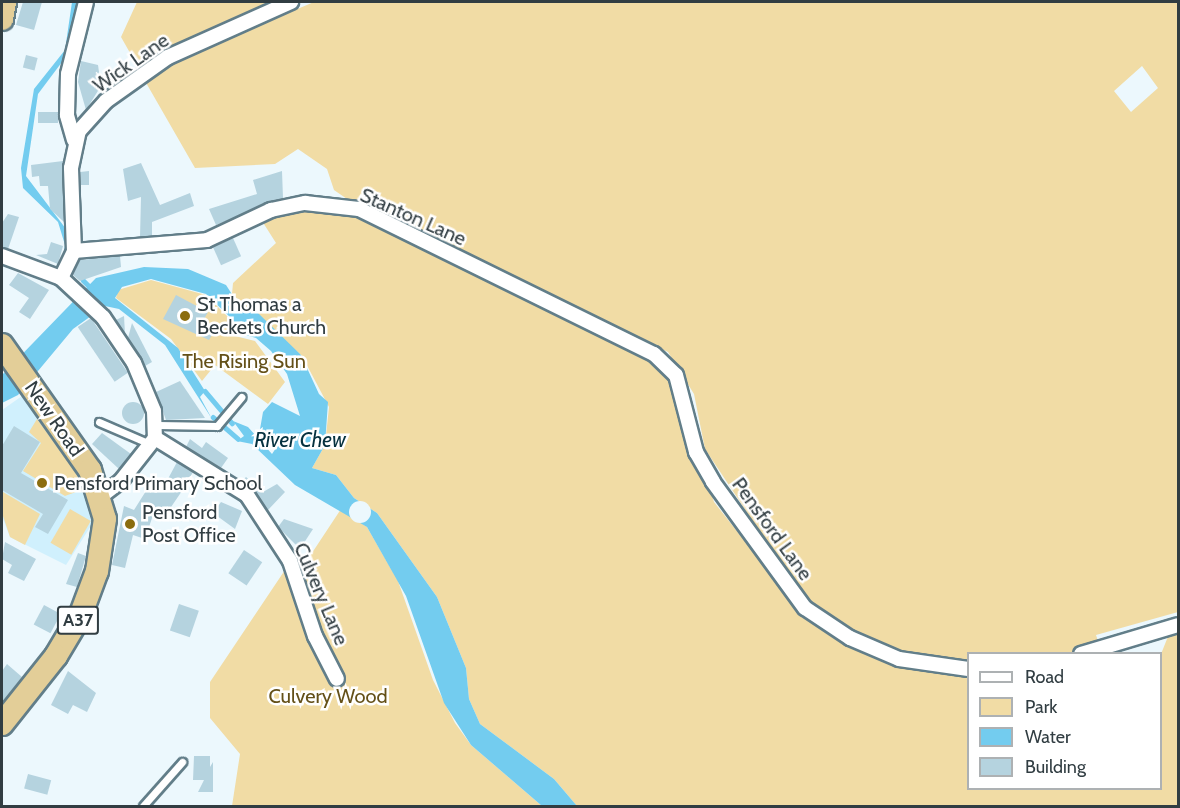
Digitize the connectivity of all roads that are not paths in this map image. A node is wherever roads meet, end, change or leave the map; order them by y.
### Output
1 (5, 2) edge
2 (86, 2) edge
3 (291, 2) edge
4 (2, 19) edge
5 (74, 140) junction
6 (74, 251) junction
7 (2, 256) edge
8 (61, 278) junction
9 (615, 334) joint
10 (4, 349) edge
11 (241, 397) dead end
12 (99, 422) dead end
13 (154, 436) junction
14 (101, 496) junction
15 (1179, 625) edge
16 (1088, 652) edge
17 (967, 669) edge
18 (337, 679) dead end
19 (2, 724) edge
20 (182, 762) dead end
21 (143, 807) edge

1 - 4 highway
2 - 5 street
3 - 5 street, Wick Lane
5 - 6 street
6 - 8 street
6 - 9 street, Stanton Lane
7 - 8 street
8 - 13 street
9 - 17 street, Pensford Lane
10 - 14 highway, New Road / A37
11 - 13 lane
12 - 13 lane
13 - 14 street
13 - 18 street, Culvery Lane
14 - 19 highway, A37
15 - 16 street
20 - 21 lane

